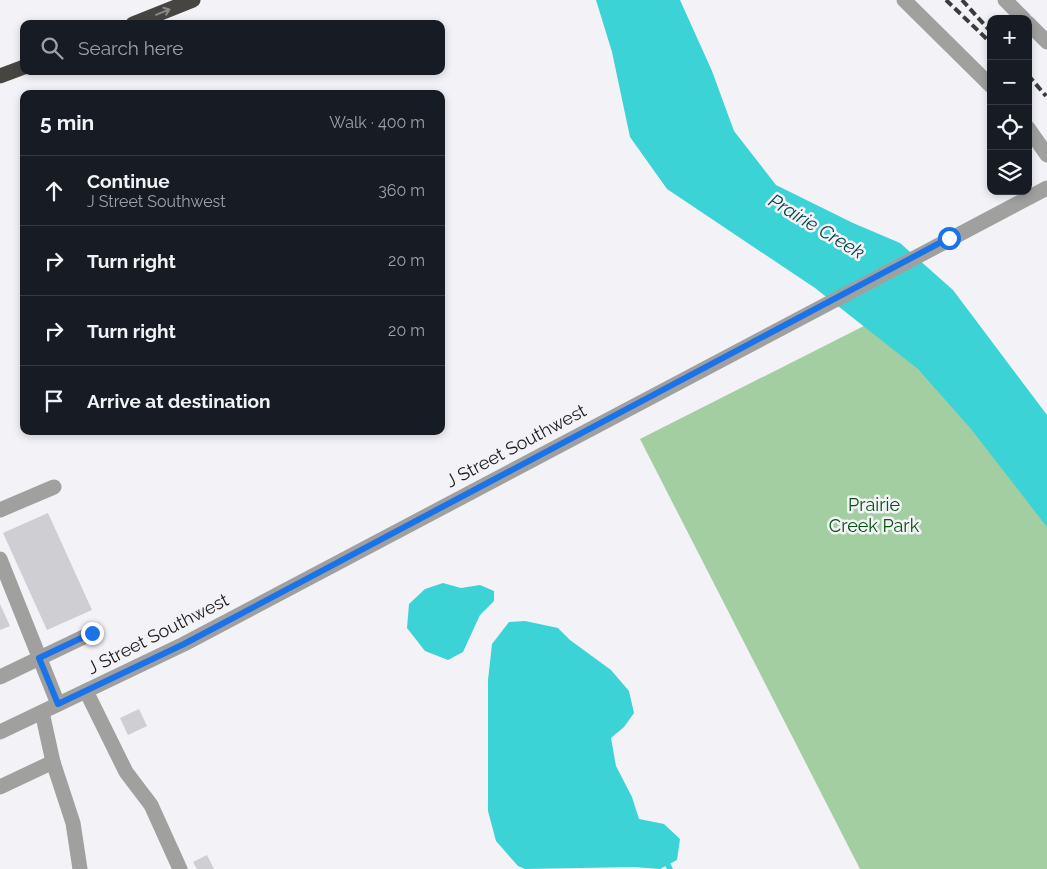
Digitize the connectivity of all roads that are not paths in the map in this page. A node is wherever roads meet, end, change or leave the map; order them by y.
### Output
1 (193, 0) edge
2 (904, 0) edge
3 (1005, 0) edge
4 (1020, 15) edge
5 (143, 20) edge
6 (1032, 27) edge
7 (1047, 42) edge
8 (20, 68) edge
9 (0, 76) edge
10 (987, 82) edge
11 (1032, 134) edge
12 (1047, 155) edge
13 (1047, 188) edge
14 (54, 487) dead end
15 (0, 510) edge
16 (0, 559) edge
17 (92, 633) dead end
18 (39, 658) junction
19 (0, 676) edge
20 (86, 691) junction
21 (58, 704) junction
22 (42, 712) junction
23 (0, 732) edge
24 (53, 762) junction
25 (0, 787) edge
26 (80, 869) edge
27 (180, 869) edge

5 -> 1 highway
2 - 10 street
3 - 4 street
6 - 7 street
8 - 9 highway
11 - 12 street
13 - 20 street, J Street Southwest
14 - 15 street
16 - 18 street
17 - 18 street
18 - 19 street
18 - 21 street
20 - 21 street, J Street Southwest
20 - 27 street
21 - 22 street, J Street Southwest
22 - 23 street, J Street Southwest
22 - 24 street
24 - 25 street
24 - 26 street

